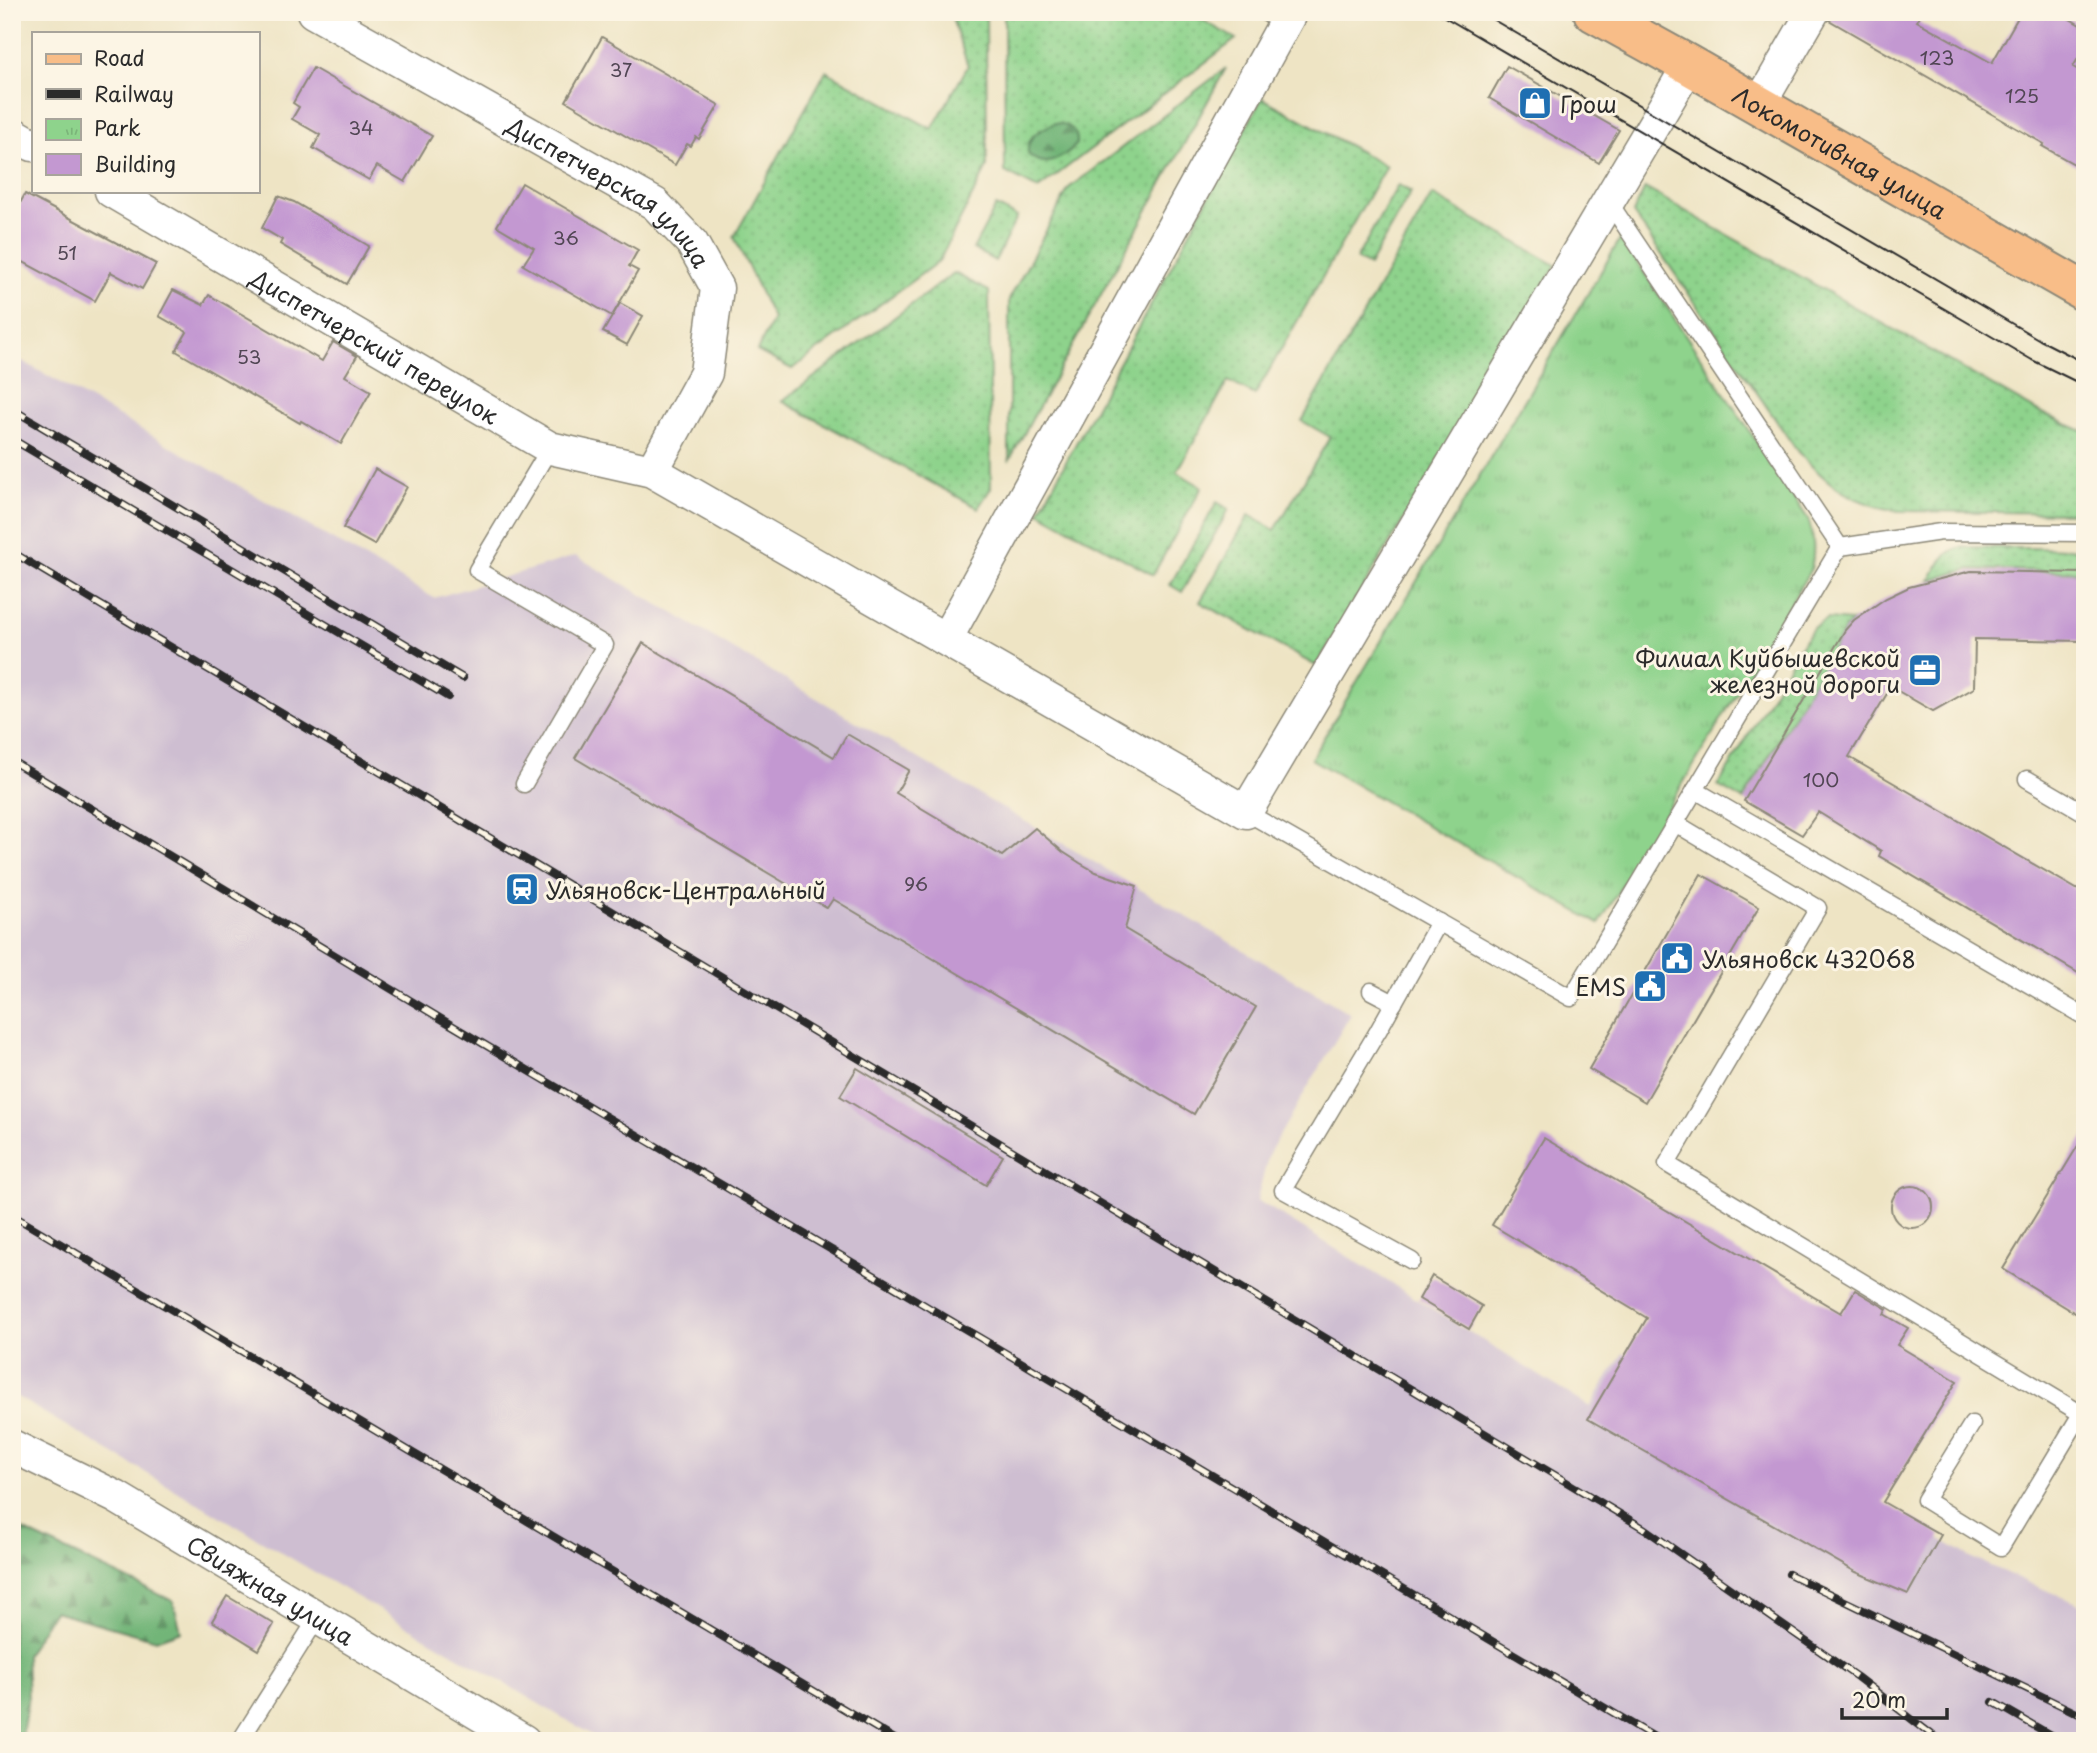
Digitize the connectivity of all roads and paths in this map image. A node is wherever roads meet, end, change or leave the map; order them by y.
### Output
1 (313, 12) edge
2 (1594, 12) edge
3 (1813, 12) edge
4 (1280, 16) edge
5 (1689, 65) junction
6 (1759, 105) junction
7 (12, 133) edge
8 (32, 144) edge
9 (113, 192) edge
10 (1609, 202) junction
11 (2085, 292) edge
12 (550, 448) junction
13 (652, 471) junction
14 (2085, 533) edge
15 (1840, 547) junction
16 (946, 639) junction
17 (2027, 779) dead end
18 (524, 784) dead end
19 (1695, 790) junction
20 (1246, 812) junction
21 (2085, 813) edge
22 (1675, 822) junction
23 (1439, 922) junction
24 (1371, 991) dead end
25 (1394, 1003) junction
26 (2085, 1017) edge
27 (1412, 1261) dead end
28 (2083, 1415) edge
29 (1972, 1423) dead end
30 (12, 1446) edge
31 (318, 1617) junction
32 (240, 1741) edge
33 (524, 1741) edge

1 - 13 street, Диспетчерская улица
2 - 5 main road, Локомотивная улица
3 - 6 street
4 - 16 street
5 - 6 main road, Локомотивная улица
5 - 10 street
6 - 11 main road, Локомотивная улица
7 - 8 street
9 - 12 street, Диспетчерский переулок
10 - 15 lane
10 - 20 street
12 - 13 street, Диспетчерский переулок
12 - 18 lane
13 - 16 street, Диспетчерский переулок
14 - 15 lane
15 - 19 lane
16 - 20 street, Диспетчерский переулок
17 - 21 lane
19 - 22 lane
19 - 26 lane
20 - 23 lane
22 - 23 lane
22 - 28 lane
23 - 25 lane
24 - 25 lane
25 - 27 lane
28 - 29 lane
30 - 31 street, Свияжная улица
31 - 32 lane
31 - 33 street, Свияжная улица

